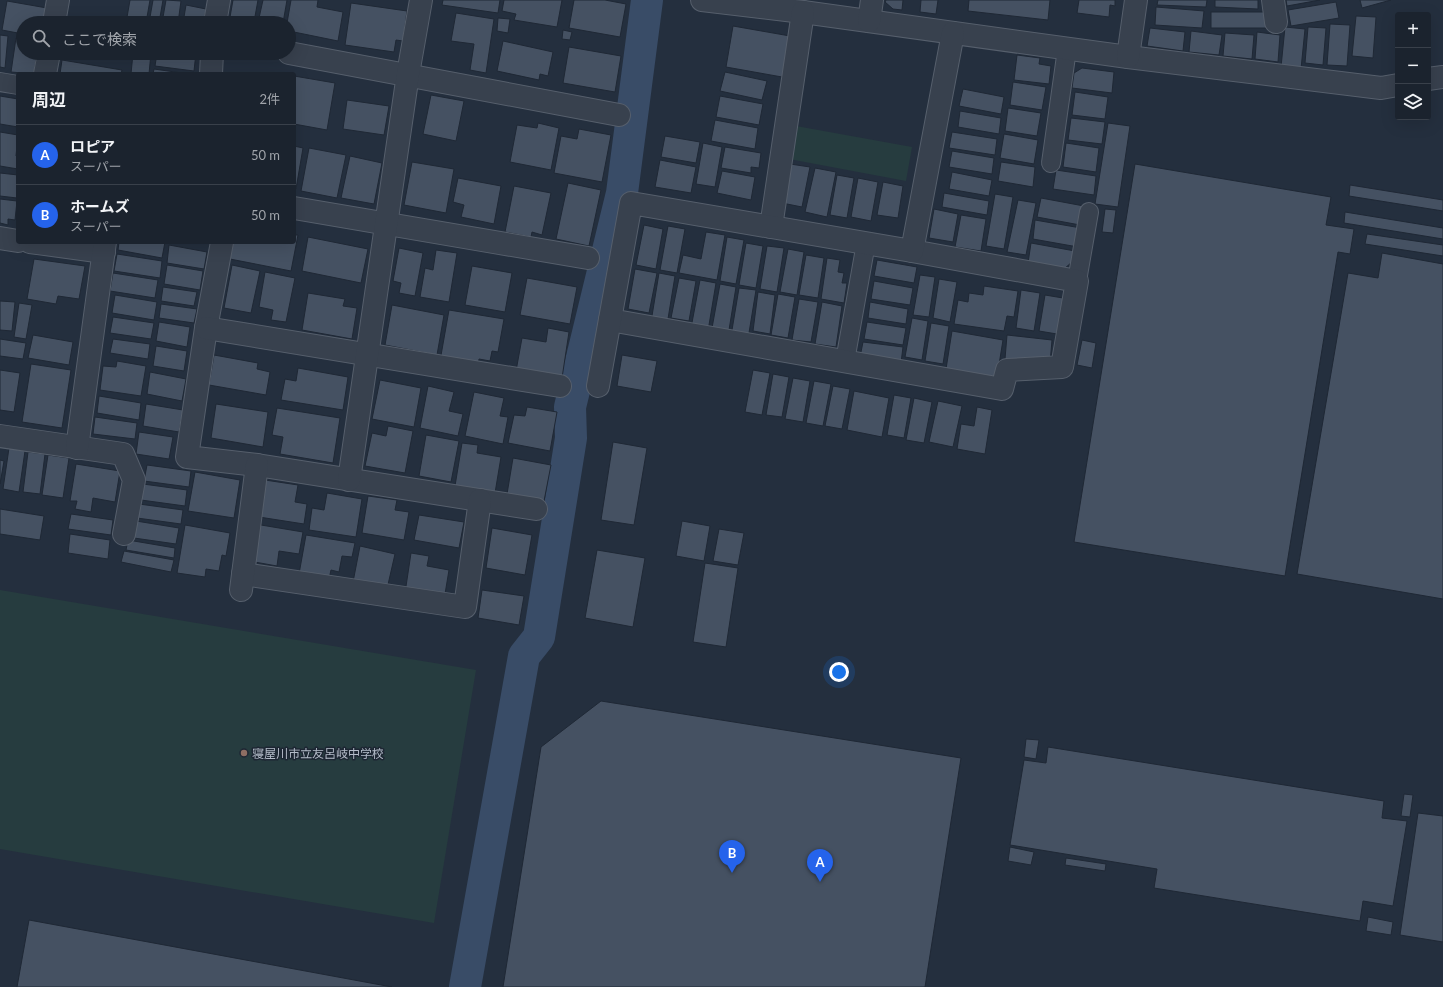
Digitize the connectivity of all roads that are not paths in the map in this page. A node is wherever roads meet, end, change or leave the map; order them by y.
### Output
1 (58, 0) edge
2 (219, 0) edge
3 (421, 0) edge
4 (702, 0) edge
5 (1136, 0) edge
6 (1273, 0) edge
7 (870, 11) edge
8 (803, 12) junction
9 (55, 16) edge
10 (216, 16) edge
11 (1276, 22) dead end
12 (953, 33) junction
13 (1067, 49) junction
14 (296, 54) edge
15 (1128, 57) junction
16 (48, 60) edge
17 (211, 60) edge
18 (45, 72) edge
19 (210, 72) edge
20 (408, 74) junction
21 (1443, 77) edge
22 (1431, 79) edge
23 (0, 82) edge
24 (16, 85) edge
25 (1395, 86) edge
26 (619, 115) dead end
27 (1051, 163) dead end
28 (296, 208) edge
29 (1089, 212) dead end
30 (386, 224) junction
31 (771, 227) junction
32 (866, 243) junction
33 (71, 244) edge
34 (222, 244) edge
35 (104, 247) edge
36 (912, 251) junction
37 (588, 258) dead end
38 (1077, 281) junction
39 (610, 320) junction
40 (206, 328) junction
41 (367, 355) junction
42 (845, 361) junction
43 (560, 386) dead end
44 (598, 386) dead end
45 (0, 436) edge
46 (77, 448) junction
47 (257, 465) junction
48 (349, 480) junction
49 (480, 500) junction
50 (536, 509) dead end
51 (124, 534) dead end

1 - 9 street
2 - 10 street
3 - 20 street
4 - 8 street
5 - 15 street
6 - 11 street
7 - 8 street
7 - 12 street
8 - 31 street
12 - 13 street
12 - 36 street
13 - 15 street
13 - 27 lane
14 - 20 street
15 - 25 street
16 - 18 street
17 - 19 street
20 - 26 street
20 - 30 street
21 - 22 street
23 - 24 lane
28 - 30 street
29 - 38 lane
30 - 37 street
30 - 41 street
31 - 32 street
31 - 39 street
32 - 36 street
32 - 42 lane
33 - 35 street
34 - 40 street
35 - 46 street
36 - 38 street
38 - 42 street
39 - 42 street
39 - 44 street
40 - 41 street
40 - 47 street
41 - 43 street
41 - 48 street
45 - 46 street
46 - 51 street
47 - 48 street
47 - 49 street
48 - 49 street
49 - 50 street

